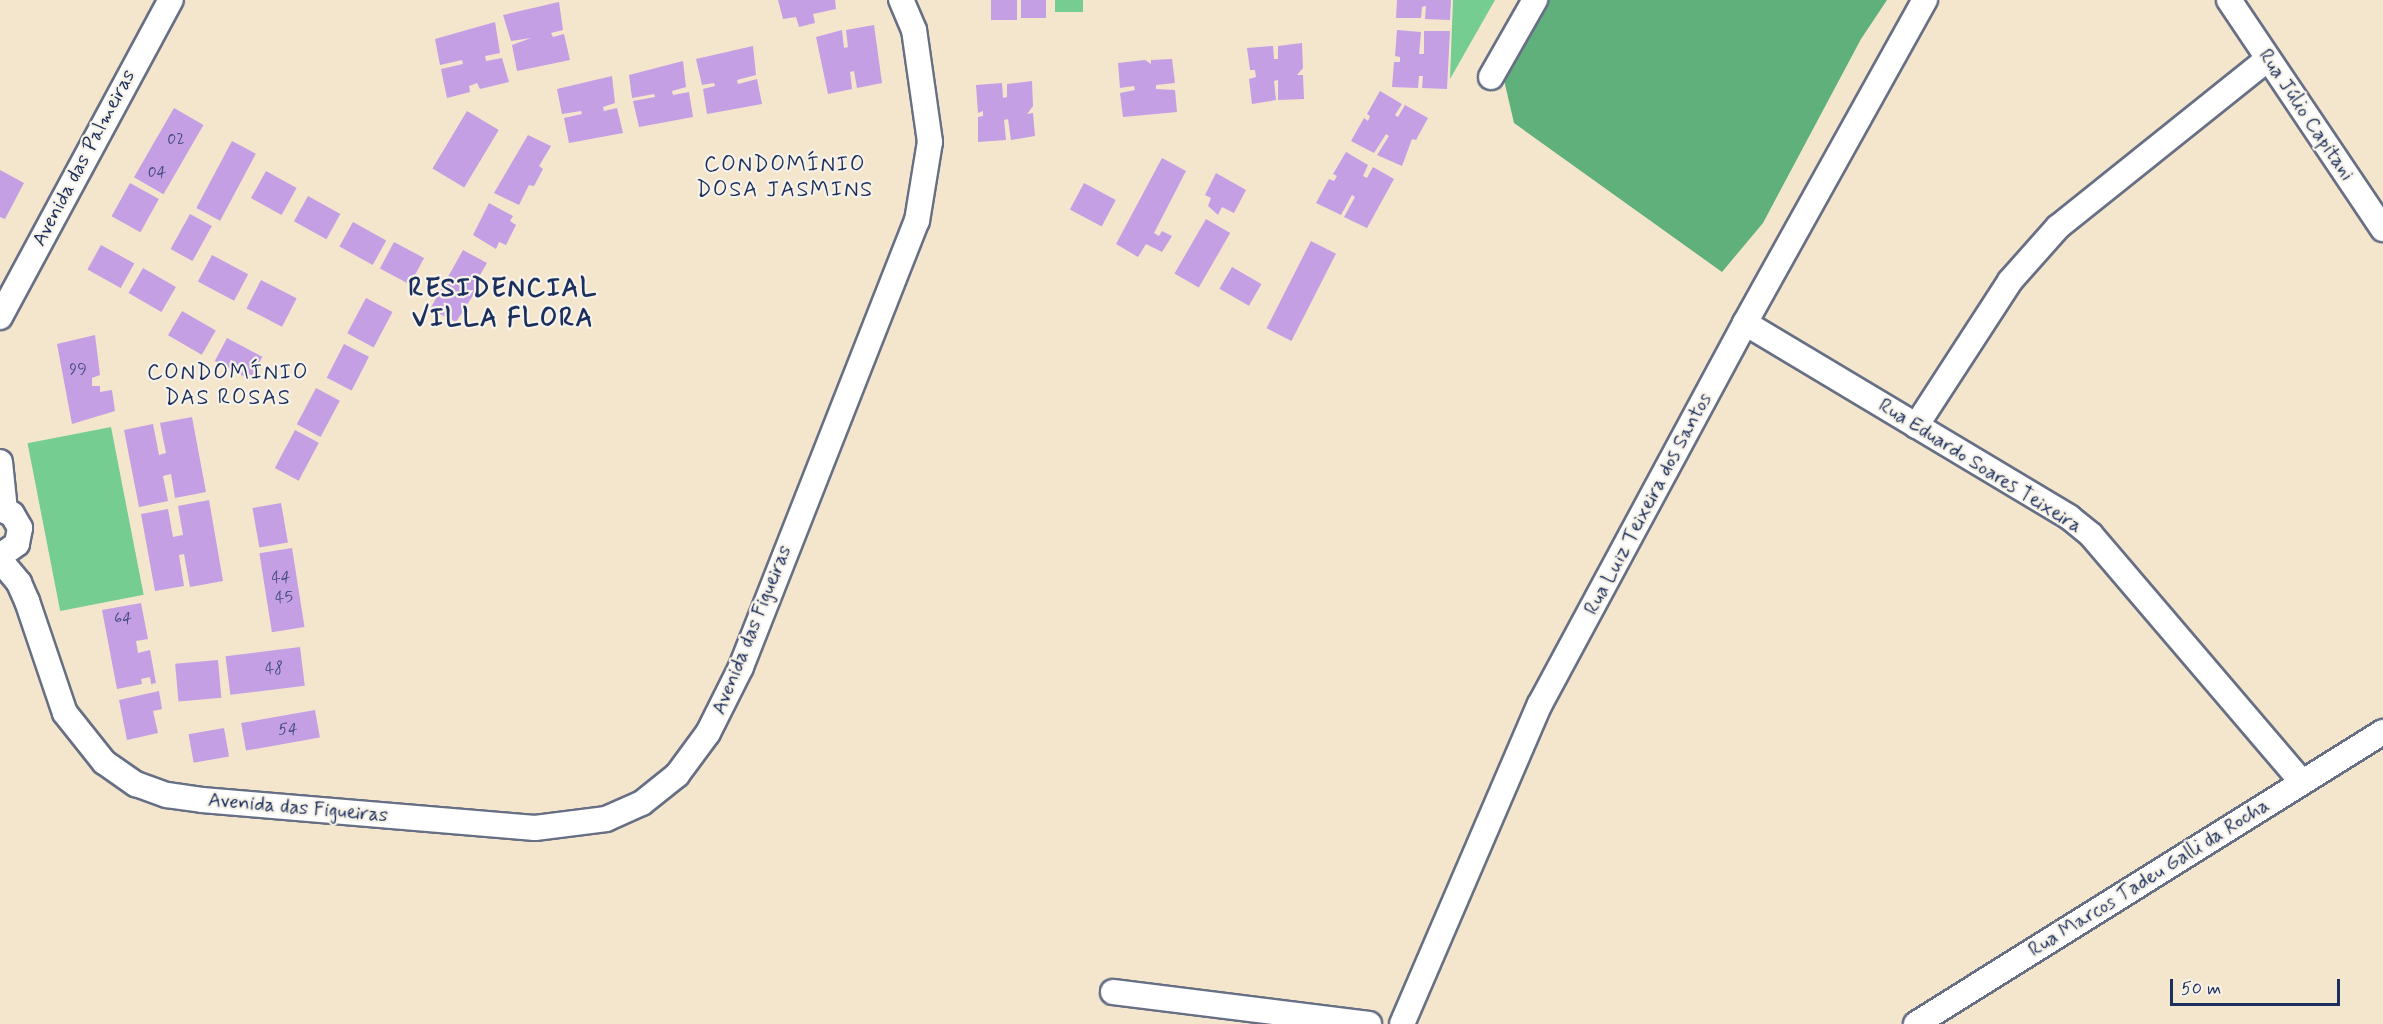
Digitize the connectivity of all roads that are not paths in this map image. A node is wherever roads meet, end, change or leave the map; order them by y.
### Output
1 (171, 0) edge
2 (901, 0) edge
3 (1535, 0) edge
4 (1925, 0) edge
5 (2229, 0) edge
6 (2268, 59) junction
7 (1491, 76) dead end
8 (2383, 229) edge
9 (0, 317) edge
10 (1745, 323) junction
11 (1916, 426) junction
12 (0, 462) edge
13 (3, 509) edge
14 (0, 558) edge
15 (2383, 732) edge
16 (2302, 782) junction
17 (1113, 992) dead end
18 (1369, 1024) edge
19 (1402, 1024) edge
20 (1916, 1024) edge

1 - 9 street, Avenida das Palmeiras
2 - 14 street, Avenida das Figueiras
3 - 7 street
4 - 10 street, Rua Luiz Teixeira dos Santos
5 - 6 street, Rua Júlio Capitani
6 - 8 street, Rua Júlio Capitani
6 - 11 street
10 - 11 street, Rua Eduardo Soares Teixeira
10 - 19 street, Rua Luiz Teixeira dos Santos
11 - 16 street, Rua Eduardo Soares Teixeira
12 - 13 street
13 - 14 street
15 - 16 street, Rua Marcos Tadeu Galli da Rocha
16 - 20 street, Rua Marcos Tadeu Galli da Rocha
17 - 18 street

